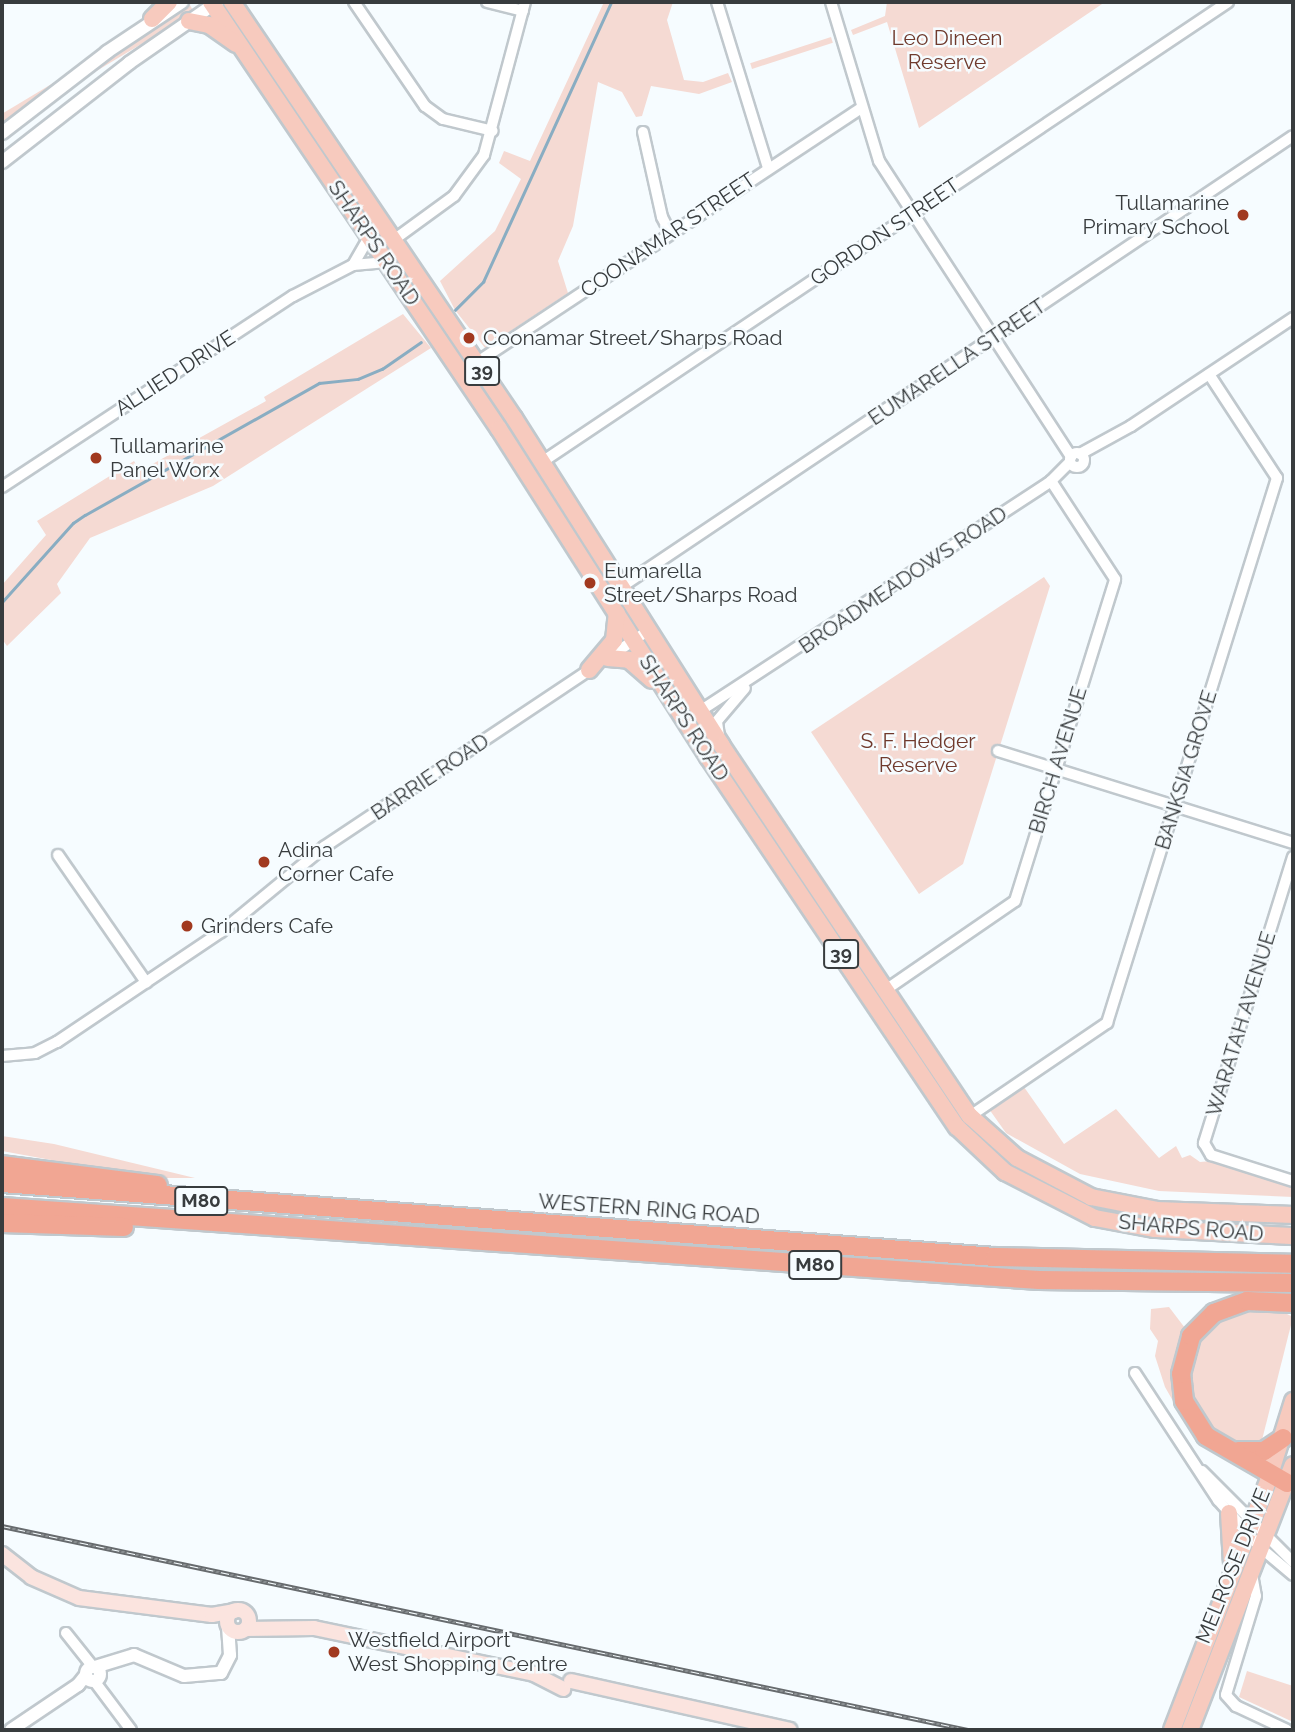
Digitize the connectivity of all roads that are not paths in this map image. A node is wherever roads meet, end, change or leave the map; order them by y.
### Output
1 (169, 2) edge
2 (182, 2) edge
3 (232, 2) edge
4 (354, 2) edge
5 (487, 2) edge
6 (718, 2) edge
7 (831, 2) edge
8 (1228, 2) edge
9 (214, 3) edge
10 (524, 7) edge
11 (152, 19) junction
12 (189, 21) junction
13 (243, 50) junction
14 (861, 108) junction
15 (493, 131) junction
16 (643, 132) dead end
17 (2, 133) edge
18 (1293, 136) edge
19 (2, 162) edge
20 (768, 168) junction
21 (913, 213) junction
22 (670, 233) junction
23 (370, 236) junction
24 (395, 239) junction
25 (387, 262) junction
26 (353, 265) junction
27 (399, 279) junction
28 (1293, 318) edge
29 (995, 337) junction
30 (476, 363) junction
31 (1209, 374) junction
32 (514, 418) junction
33 (499, 429) junction
34 (1077, 459) junction
35 (542, 462) junction
36 (1053, 479) junction
37 (2, 487) edge
38 (621, 587) junction
39 (617, 613) junction
40 (649, 630) junction
41 (634, 640) junction
42 (608, 658) junction
43 (589, 670) junction
44 (750, 682) junction
45 (679, 711) junction
46 (700, 711) junction
47 (722, 746) junction
48 (998, 751) dead end
49 (708, 757) junction
50 (1055, 768) junction
51 (1175, 805) junction
52 (1293, 843) edge
53 (58, 855) dead end
54 (1293, 857) edge
55 (146, 982) junction
56 (884, 991) junction
57 (2, 1056) edge
58 (970, 1116) junction
59 (2, 1165) edge
60 (1293, 1181) edge
61 (2, 1183) edge
62 (1091, 1197) junction
63 (2, 1207) edge
64 (1083, 1213) junction
65 (391, 1214) junction
66 (1293, 1215) edge
67 (2, 1223) edge
68 (338, 1231) junction
69 (1293, 1236) edge
70 (1293, 1264) edge
71 (1291, 1292) edge
72 (1135, 1373) dead end
73 (1293, 1401) edge
74 (1283, 1438) junction
75 (1227, 1451) junction
76 (1293, 1465) edge
77 (1202, 1471) junction
78 (1272, 1471) junction
79 (1287, 1483) junction
80 (1228, 1513) junction
81 (1250, 1527) junction
82 (1265, 1542) junction
83 (2, 1553) edge
84 (1293, 1562) edge
85 (1233, 1569) junction
86 (1251, 1573) junction
87 (1293, 1575) edge
88 (239, 1612) junction
89 (212, 1615) junction
90 (228, 1626) junction
91 (265, 1626) junction
92 (245, 1630) junction
93 (66, 1633) dead end
94 (230, 1655) junction
95 (91, 1674) junction
96 (11, 1730) edge
97 (131, 1730) edge
98 (790, 1730) edge
99 (1172, 1730) edge
100 (1191, 1730) edge
101 (1287, 1730) edge

1 - 11 main road
2 - 11 street
3 - 24 main road, SHARPS ROAD / 39
4 - 15 street
5 - 10 street
6 - 20 street
7 - 14 street
8 - 21 street, GORDON STREET
9 - 12 street
9 - 13 main road, SHARPS ROAD / 39
10 - 15 street
11 - 17 street
12 - 13 main road
12 - 19 street
13 - 23 main road, SHARPS ROAD / 39
14 - 20 street, COONAMAR STREET
14 - 21 street
15 - 24 street
16 - 22 street
18 - 29 street, EUMARELLA STREET
20 - 22 street, COONAMAR STREET
21 - 29 street
21 - 35 street, GORDON STREET
22 - 30 street, COONAMAR STREET
23 - 25 main road, SHARPS ROAD / 39
23 - 26 street
24 - 27 main road
24 - 30 main road, SHARPS ROAD / 39
25 - 26 street, ALLIED DRIVE
25 - 27 main road, SHARPS ROAD / 39
26 - 37 street, ALLIED DRIVE
27 - 33 main road, SHARPS ROAD / 39
28 - 31 street, BROADMEADOWS ROAD
29 - 34 street
29 - 38 street, EUMARELLA STREET
30 - 32 main road, SHARPS ROAD / 39
31 - 34 street, BROADMEADOWS ROAD
31 - 51 street, BANKSIA GROVE
32 - 33 main road
32 - 35 main road, SHARPS ROAD / 39
33 - 39 main road, SHARPS ROAD / 39
34 - 36 street, BROADMEADOWS ROAD
35 - 38 main road, SHARPS ROAD / 39
36 - 44 street, BROADMEADOWS ROAD
36 - 50 street, BIRCH AVENUE
38 - 40 main road, SHARPS ROAD / 39
39 - 41 main road, SHARPS ROAD / 39
39 - 43 main road
40 - 41 street, BARRIE ROAD
40 - 46 main road, SHARPS ROAD / 39
41 - 42 street, BARRIE ROAD
41 - 45 main road, SHARPS ROAD / 39
42 - 43 street, BARRIE ROAD
42 - 45 main road
43 - 55 street, BARRIE ROAD
44 - 46 street, BROADMEADOWS ROAD
44 - 47 street, BROADMEADOWS ROAD
45 - 49 main road, SHARPS ROAD / 39
46 - 47 main road, SHARPS ROAD / 39
46 - 49 main road
47 - 56 main road, SHARPS ROAD / 39
48 - 50 street
49 - 64 main road, SHARPS ROAD / 39
50 - 51 street
50 - 56 street, BIRCH AVENUE
51 - 52 street
51 - 58 street, BANKSIA GROVE
53 - 55 street
54 - 60 street, WARATAH AVENUE
55 - 57 street, BARRIE ROAD
56 - 58 main road, SHARPS ROAD / 39
58 - 62 main road, SHARPS ROAD / 39
59 - 65 highway
61 - 65 highway, WESTERN RING ROAD / M80
62 - 64 main road
62 - 66 main road, SHARPS ROAD / 39
63 - 68 highway, WESTERN RING ROAD / M80
64 - 69 main road, SHARPS ROAD / 39
65 - 70 highway, WESTERN RING ROAD / M80
67 - 68 highway
68 - 71 highway, WESTERN RING ROAD / M80
71 - 75 highway
72 - 77 street
73 - 74 main road, MELROSE DRIVE
74 - 75 highway
74 - 78 main road, MELROSE DRIVE
75 - 78 highway
76 - 79 main road, MELROSE DRIVE
77 - 80 street
77 - 81 street
78 - 79 highway
78 - 81 main road, MELROSE DRIVE
79 - 82 main road, MELROSE DRIVE
80 - 81 street
80 - 85 main road
81 - 82 street
81 - 82 street
81 - 85 main road, MELROSE DRIVE
82 - 84 street
82 - 86 main road, MELROSE DRIVE
82 - 87 street
83 - 89 main road
85 - 99 main road, MELROSE DRIVE
86 - 100 main road, MELROSE DRIVE
86 - 101 street, MELROSE DRIVE
88 - 89 main road
88 - 90 main road
88 - 91 main road
88 - 92 main road
89 - 90 main road
90 - 92 main road
90 - 94 street
91 - 92 main road
91 - 98 main road
92 - 94 street
93 - 95 street
94 - 95 street
95 - 96 street
95 - 97 street

